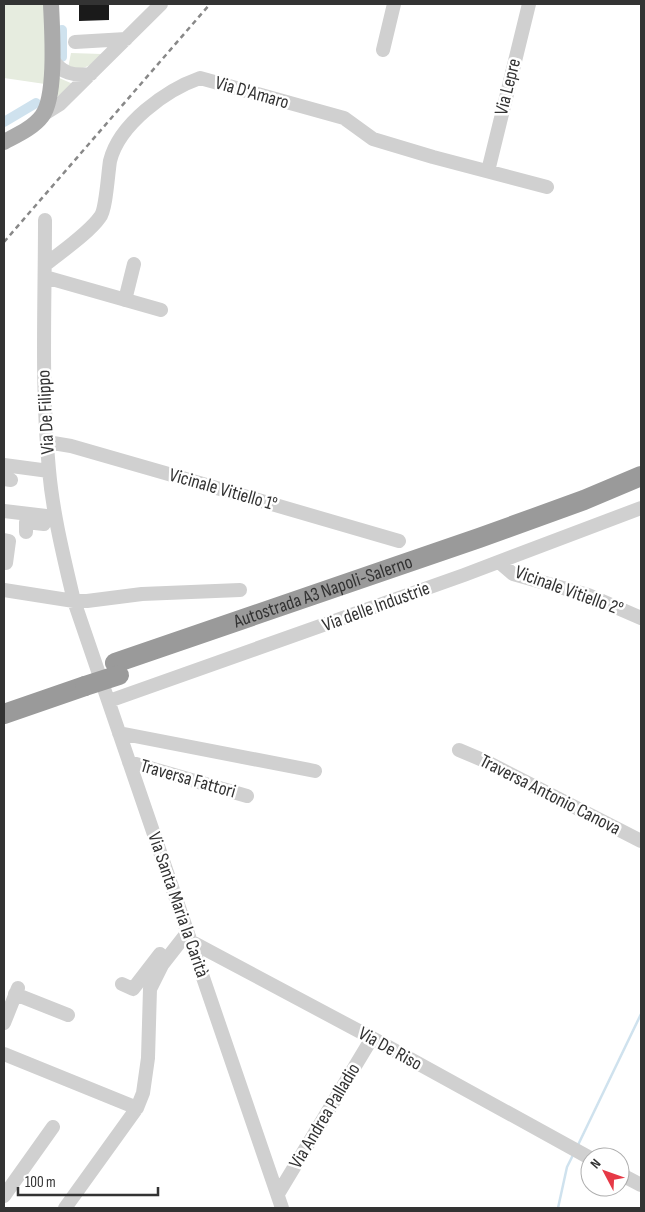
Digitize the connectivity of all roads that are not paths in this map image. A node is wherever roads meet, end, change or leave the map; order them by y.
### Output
1 (51, 4) edge
2 (161, 4) edge
3 (394, 4) edge
4 (528, 4) edge
5 (126, 39) junction
6 (75, 42) dead end
7 (383, 50) dead end
8 (52, 58) junction
9 (91, 74) junction
10 (44, 114) junction
11 (4, 142) edge
12 (488, 171) junction
13 (547, 186) dead end
14 (45, 220) dead end
15 (134, 264) dead end
16 (45, 271) junction
17 (125, 300) junction
18 (161, 310) dead end
19 (46, 442) junction
20 (4, 465) edge
21 (48, 471) junction
22 (641, 476) edge
23 (641, 490) edge
24 (641, 508) edge
25 (4, 511) edge
26 (56, 521) junction
27 (26, 532) dead end
28 (4, 540) edge
29 (400, 541) dead end
30 (499, 562) junction
31 (4, 563) edge
32 (4, 590) edge
33 (240, 590) dead end
34 (74, 601) junction
35 (641, 618) edge
36 (117, 669) junction
37 (84, 680) junction
38 (4, 700) edge
39 (109, 701) junction
40 (4, 714) edge
41 (119, 733) junction
42 (459, 750) dead end
43 (129, 762) junction
44 (315, 771) dead end
45 (247, 796) dead end
46 (641, 841) edge
47 (187, 932) junction
48 (122, 984) dead end
49 (12, 999) edge
50 (68, 1015) dead end
51 (4, 1023) edge
52 (372, 1038) junction
53 (4, 1054) edge
54 (137, 1108) junction
55 (53, 1127) dead end
56 (580, 1153) edge
57 (278, 1194) junction
58 (4, 1196) edge
59 (65, 1208) edge
60 (282, 1208) edge

1 - 8 main road
2 - 5 street
3 - 7 street
4 - 12 street, Via Lepre
5 - 6 street
5 - 9 street
8 - 9 street
8 - 10 main road
9 - 10 street
10 - 11 main road
12 - 13 street, Via D'Amaro
12 - 16 street, Via D'Amaro
14 - 16 street, Via De Filippo
15 - 17 street
16 - 17 street
16 - 19 street, Via De Filippo
17 - 18 street
19 - 21 street, Via De Filippo
19 - 29 street, Vicinale Vitiello 1°
20 - 21 street
21 - 26 street, Via De Filippo
22 - 36 highway, Autostrada A3 Napoli-Salerno
23 - 36 highway, Autostrada A3 Napoli-Salerno
24 - 30 street, Via delle Industrie
25 - 26 street
26 - 27 street
26 - 34 street, Via De Filippo
28 - 31 street
30 - 35 street, Vicinale Vitiello 2°
30 - 39 street, Via delle Industrie
32 - 34 street
33 - 34 street
34 - 39 street, Via Santa Maria la Carità
36 - 37 highway, Autostrada A3 Napoli-Salerno, bridge
37 - 38 highway, Autostrada A3 Napoli-Salerno
37 - 40 highway, Autostrada A3 Napoli-Salerno
39 - 41 street, Via Santa Maria la Carità
41 - 43 street, Via Santa Maria la Carità
41 - 44 street
42 - 46 street, Traversa Antonio Canova
43 - 45 street, Traversa Fattori
43 - 47 street, Via Santa Maria la Carità
47 - 48 street
47 - 52 street, Via De Riso
47 - 54 street
47 - 57 street, Via Santa Maria la Carità
49 - 50 street
49 - 51 street
52 - 56 street, Via De Riso
52 - 57 street, Via Andrea Palladio
53 - 54 street
54 - 59 street
55 - 58 street
57 - 60 street, Via Santa Maria la Carità

